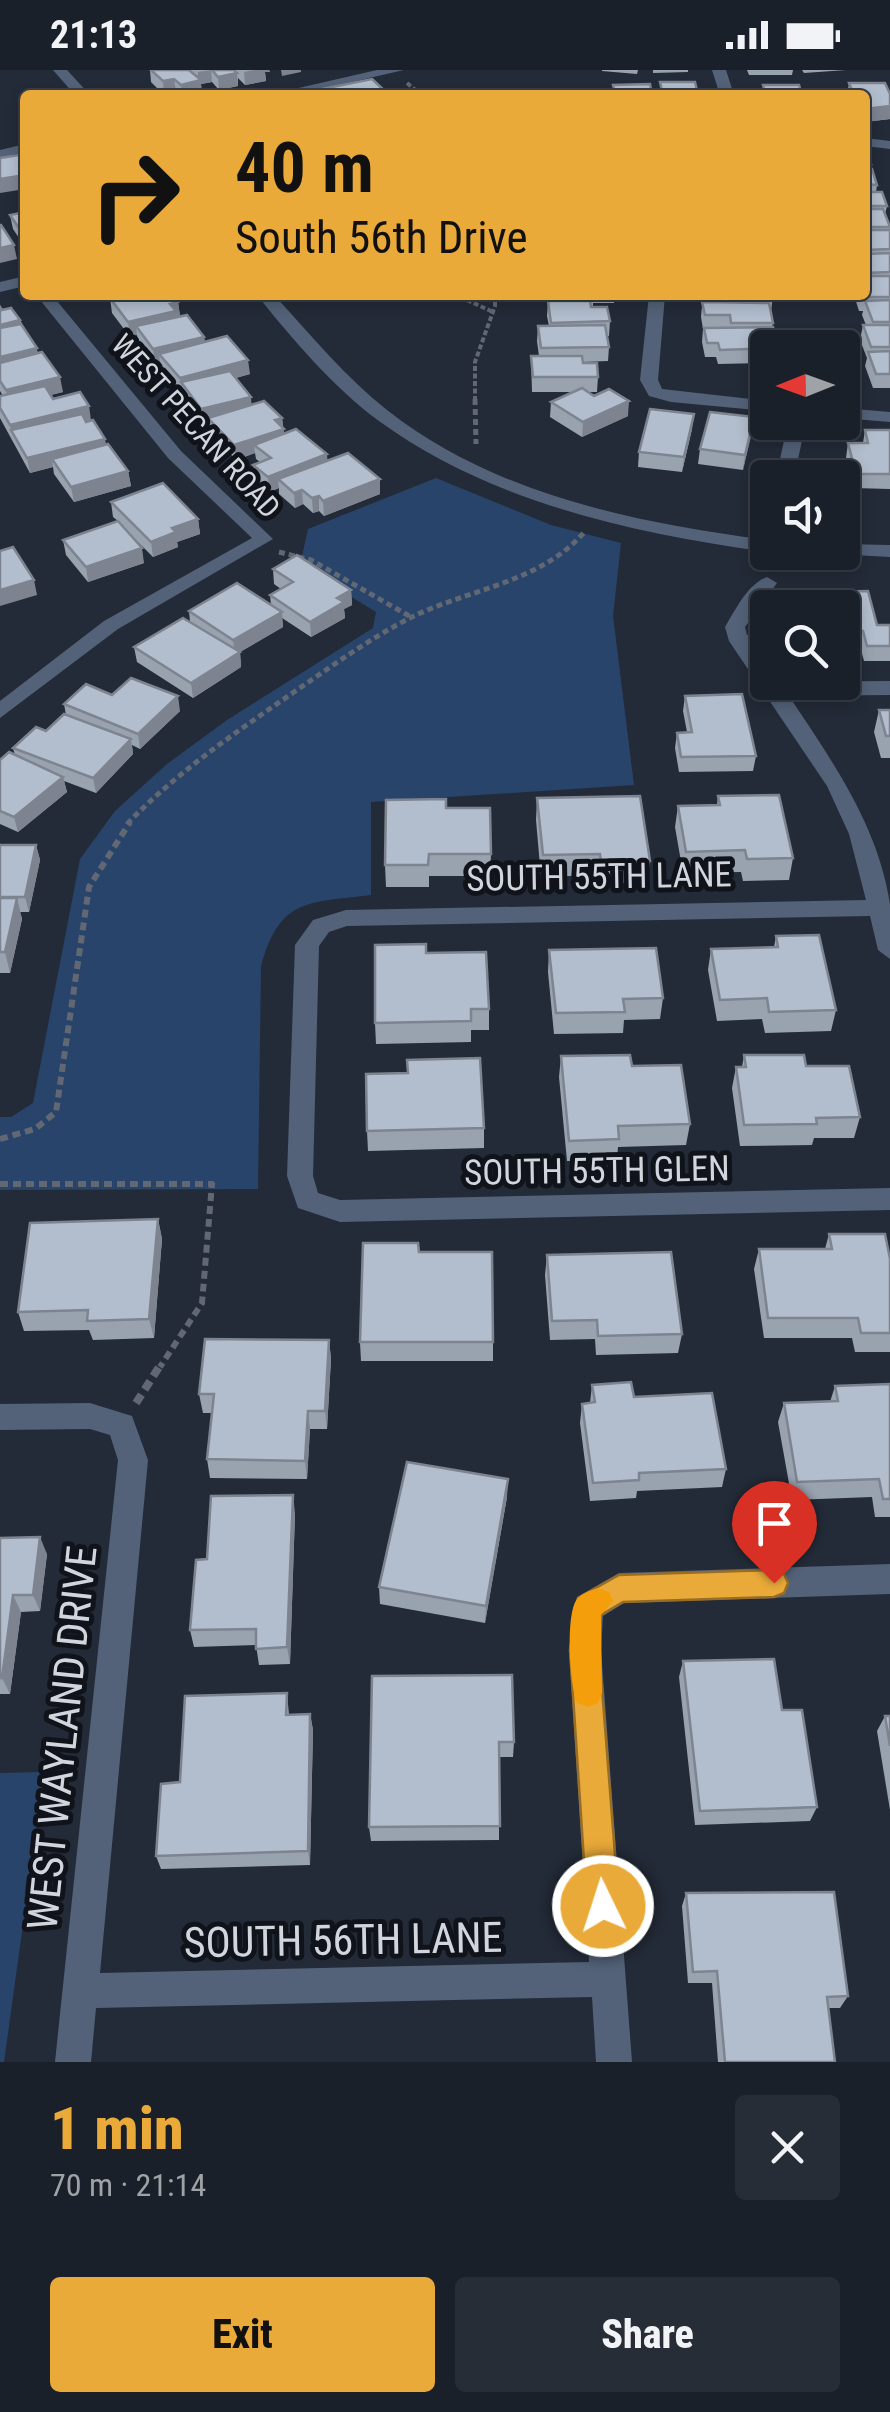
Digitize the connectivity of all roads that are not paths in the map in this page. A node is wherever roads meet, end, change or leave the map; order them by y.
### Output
1 (60, 70) edge
2 (398, 70) edge
3 (78, 90) edge
4 (300, 90) edge
5 (48, 300) edge
6 (270, 300) edge
7 (657, 300) edge
8 (750, 404) edge
9 (860, 414) edge
10 (890, 417) edge
11 (750, 546) edge
12 (860, 550) edge
13 (890, 551) edge
14 (767, 570) edge
15 (767, 583) junction
16 (770, 590) edge
17 (739, 640) junction
18 (750, 640) edge
19 (750, 654) edge
20 (0, 684) edge
21 (860, 687) edge
22 (890, 688) edge
23 (22, 693) junction
24 (783, 700) edge
25 (0, 712) edge
26 (879, 908) junction
27 (890, 950) edge
28 (890, 1199) edge
29 (308, 1200) joint
30 (0, 1418) edge
31 (890, 1579) edge
32 (608, 1979) junction
33 (80, 1991) junction
34 (72, 2062) edge
35 (614, 2062) edge

1 - 3 street
2 - 4 street
5 - 23 street, WEST PECAN ROAD
6 - 11 street
7 - 8 street
9 - 10 street
12 - 13 street
14 - 15 street
15 - 16 street
15 - 17 street
17 - 18 street
17 - 19 street
20 - 23 street
21 - 22 street
23 - 25 street, WEST PECAN ROAD
24 - 26 street
26 - 27 street
26 - 29 street, SOUTH 55TH LANE
28 - 29 street, SOUTH 55TH GLEN
30 - 33 street, WEST WAYLAND DRIVE
31 - 32 street
32 - 33 street, SOUTH 56TH LANE
32 - 35 street
33 - 34 street, WEST WAYLAND DRIVE

